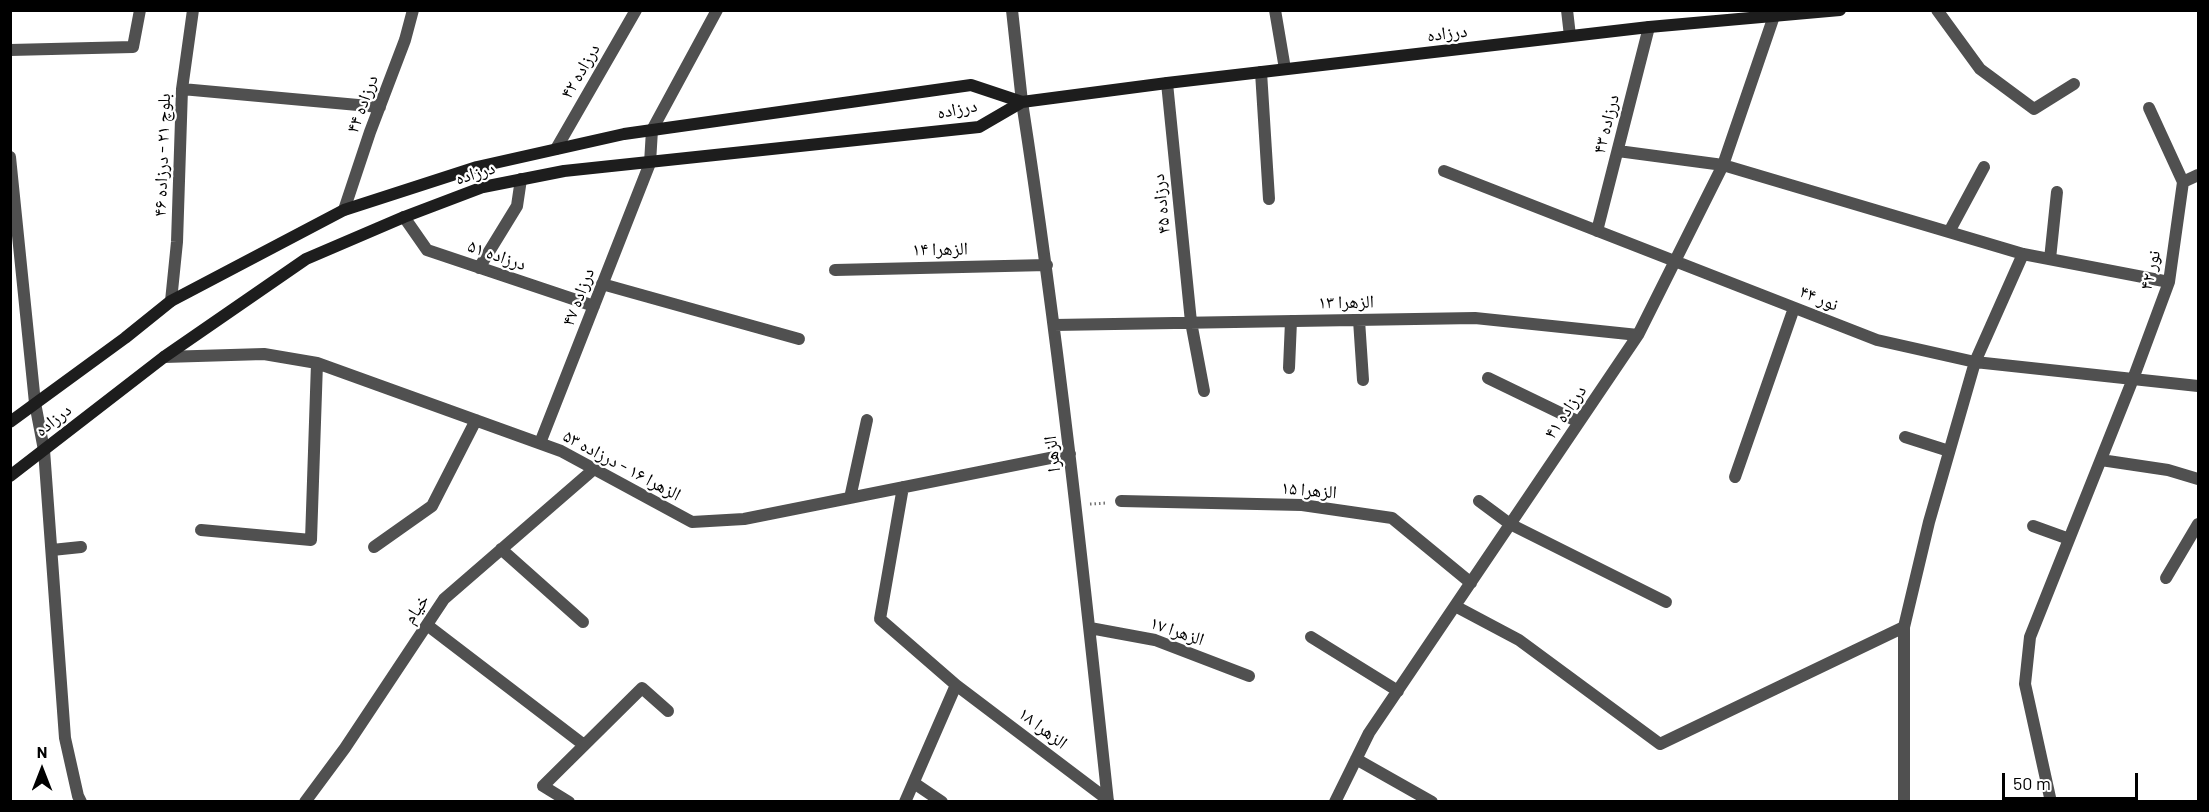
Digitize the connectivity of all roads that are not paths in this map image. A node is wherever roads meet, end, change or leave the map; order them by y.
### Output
1 (140, 10) edge
2 (193, 10) edge
3 (413, 10) edge
4 (636, 10) edge
5 (717, 10) edge
6 (1012, 10) edge
7 (1275, 10) edge
8 (1567, 10) edge
9 (1840, 10) edge
10 (1937, 10) edge
11 (1773, 13) edge
12 (1649, 27) junction
13 (1570, 36) junction
14 (10, 50) edge
15 (1285, 69) junction
16 (1261, 72) junction
17 (1167, 83) junction
18 (2074, 84) dead end
19 (182, 89) junction
20 (1022, 102) junction
21 (380, 107) junction
22 (2149, 108) dead end
23 (652, 130) junction
24 (556, 149) junction
25 (1618, 151) junction
26 (10, 157) edge
27 (650, 163) junction
28 (1723, 165) junction
29 (1984, 167) dead end
30 (1444, 171) dead end
31 (2199, 175) edge
32 (522, 179) junction
33 (2183, 182) junction
34 (2057, 192) dead end
35 (1269, 199) dead end
36 (345, 210) junction
37 (404, 217) junction
38 (1597, 231) junction
39 (1949, 232) junction
40 (14, 238) edge
41 (2023, 254) junction
42 (2050, 259) junction
43 (1675, 261) junction
44 (1047, 265) junction
45 (479, 268) junction
46 (835, 270) dead end
47 (2169, 282) junction
48 (602, 284) junction
49 (171, 301) junction
50 (594, 306) junction
51 (1794, 308) junction
52 (1359, 320) junction
53 (1291, 321) junction
54 (1191, 322) junction
55 (1054, 325) junction
56 (1638, 335) junction
57 (799, 339) dead end
58 (164, 357) junction
59 (1975, 362) junction
60 (317, 363) junction
61 (1288, 368) dead end
62 (1488, 378) dead end
63 (2133, 379) junction
64 (1363, 380) dead end
65 (2199, 386) edge
66 (1204, 391) dead end
67 (35, 403) junction
68 (10, 414) edge
69 (476, 420) junction
70 (867, 420) dead end
71 (10, 422) edge
72 (1579, 422) junction
73 (1905, 437) dead end
74 (540, 443) junction
75 (44, 450) junction
76 (1949, 451) junction
77 (1070, 454) junction
78 (2101, 460) junction
79 (594, 469) junction
80 (10, 476) edge
81 (1735, 477) dead end
82 (2199, 479) edge
83 (903, 487) junction
84 (850, 498) junction
85 (1121, 501) road end
86 (1479, 501) dead end
87 (1510, 524) junction
88 (2199, 524) edge
89 (2033, 526) dead end
90 (201, 530) dead end
91 (2069, 539) junction
92 (81, 547) dead end
93 (374, 547) dead end
94 (501, 549) junction
95 (52, 550) junction
96 (2166, 578) dead end
97 (1471, 583) junction
98 (1666, 602) dead end
99 (1455, 606) junction
100 (583, 622) dead end
101 (427, 625) junction
102 (1904, 627) junction
103 (1090, 628) junction
104 (1311, 637) dead end
105 (1250, 676) dead end
106 (956, 685) junction
107 (1398, 691) junction
108 (668, 711) dead end
109 (584, 745) junction
110 (1356, 759) junction
111 (914, 783) junction
112 (81, 801) edge
113 (305, 801) edge
114 (568, 801) edge
115 (905, 801) edge
116 (942, 801) edge
117 (1108, 801) edge
118 (1335, 801) edge
119 (1432, 801) edge
120 (1904, 801) edge
121 (2051, 801) edge

1 - 14 street
2 - 19 street, بلوچ ۲۱ - درزاده ۴۶
3 - 21 street, درزاده ۴۴
4 - 24 street, درزاده ۴۲
5 - 23 street
6 - 20 street, الزهرا
7 - 15 street
8 - 13 street
9 - 11 main road, درزاده
10 - 18 street
11 - 12 main road, درزاده
11 - 28 street, درزاده ۴۱
12 - 13 main road, درزاده
12 - 25 street, درزاده ۴۳
13 - 15 main road, درزاده
15 - 16 main road, درزاده
16 - 17 main road, درزاده
16 - 35 street
17 - 20 main road, درزاده
17 - 54 street, درزاده ۴۵
19 - 21 street
19 - 49 street, بلوچ ۲۱ - درزاده ۴۶
20 - 23 main road, درزاده
20 - 27 main road, درزاده
20 - 44 street, الزهرا
21 - 36 street, درزاده ۴۴
22 - 33 street
23 - 24 main road, درزاده
23 - 27 street, درزاده ۴۷
24 - 36 main road, درزاده
25 - 28 street
25 - 38 street, درزاده ۴۳
26 - 40 street
27 - 32 main road, درزاده
27 - 48 street, درزاده ۴۷
28 - 39 street
28 - 43 street, درزاده ۴۱
29 - 39 street
30 - 38 street, نور ۴۴
31 - 33 street
32 - 37 main road, درزاده
32 - 45 street
33 - 47 street, نور ۴۲
34 - 42 street
36 - 49 main road, درزاده
37 - 45 street, درزاده ۵۱
37 - 58 main road, درزاده
38 - 43 street, نور ۴۴
39 - 41 street
40 - 67 street
41 - 42 street
41 - 59 street
42 - 47 street
43 - 51 street, نور ۴۴
43 - 56 street, درزاده ۴۱
44 - 46 street, الزهرا ۱۴
44 - 55 street, الزهرا
45 - 50 street, درزاده ۵۱
47 - 63 street, نور ۴۲
48 - 50 street, درزاده ۴۷
48 - 57 street
49 - 67 main road, درزاده
50 - 74 street, درزاده ۴۷
51 - 59 street, نور ۴۴
51 - 81 street
52 - 53 street, الزهرا ۱۳
52 - 56 street, الزهرا ۱۳
52 - 64 street
53 - 54 street, الزهرا ۱۳
53 - 61 street
54 - 55 street, الزهرا ۱۳
54 - 66 street, درزاده ۴۵
55 - 77 street, الزهرا
56 - 72 street, درزاده ۴۱
58 - 60 street, الزهرا ۱۶ - درزاده ۵۳
58 - 75 main road, درزاده
59 - 63 street, نور ۴۴
59 - 76 street
60 - 69 street, الزهرا ۱۶ - درزاده ۵۳
60 - 90 street
62 - 72 street
63 - 65 street, نور ۴۴
63 - 78 street, نور ۴۲
67 - 68 street
67 - 71 main road, درزاده
67 - 75 street
69 - 74 street, الزهرا ۱۶ - درزاده ۵۳
69 - 93 street
70 - 84 street
72 - 87 street, درزاده ۴۱
73 - 76 street
74 - 79 street, الزهرا ۱۶ - درزاده ۵۳
75 - 80 main road, درزاده
75 - 95 street
76 - 102 street
77 - 83 street, الزهرا ۱۶ - درزاده ۵۳
77 - 103 street, الزهرا
78 - 82 street
78 - 91 street, نور ۴۲
79 - 84 street, الزهرا ۱۶ - درزاده ۵۳
79 - 94 street, خیام
83 - 84 street, الزهرا ۱۶ - درزاده ۵۳
83 - 106 street, الزهرا ۱۸
85 - 97 street, الزهرا ۱۵
86 - 87 street
87 - 97 street, درزاده ۴۱
87 - 98 street
88 - 96 street
89 - 91 street
91 - 121 street, نور ۴۲
92 - 95 street
94 - 100 street
94 - 101 street, خیام
95 - 112 street
97 - 99 street, درزاده ۴۱
99 - 102 street
99 - 107 street, درزاده ۴۱
101 - 109 street
101 - 113 street, خیام
102 - 120 street
103 - 105 street, الزهرا ۱۷
103 - 117 street, الزهرا
104 - 107 street
106 - 111 street
106 - 117 street, الزهرا ۱۸
107 - 110 street, درزاده ۴۱
108 - 109 street
109 - 114 street
110 - 118 street, درزاده ۴۱
110 - 119 street
111 - 115 street
111 - 116 street

